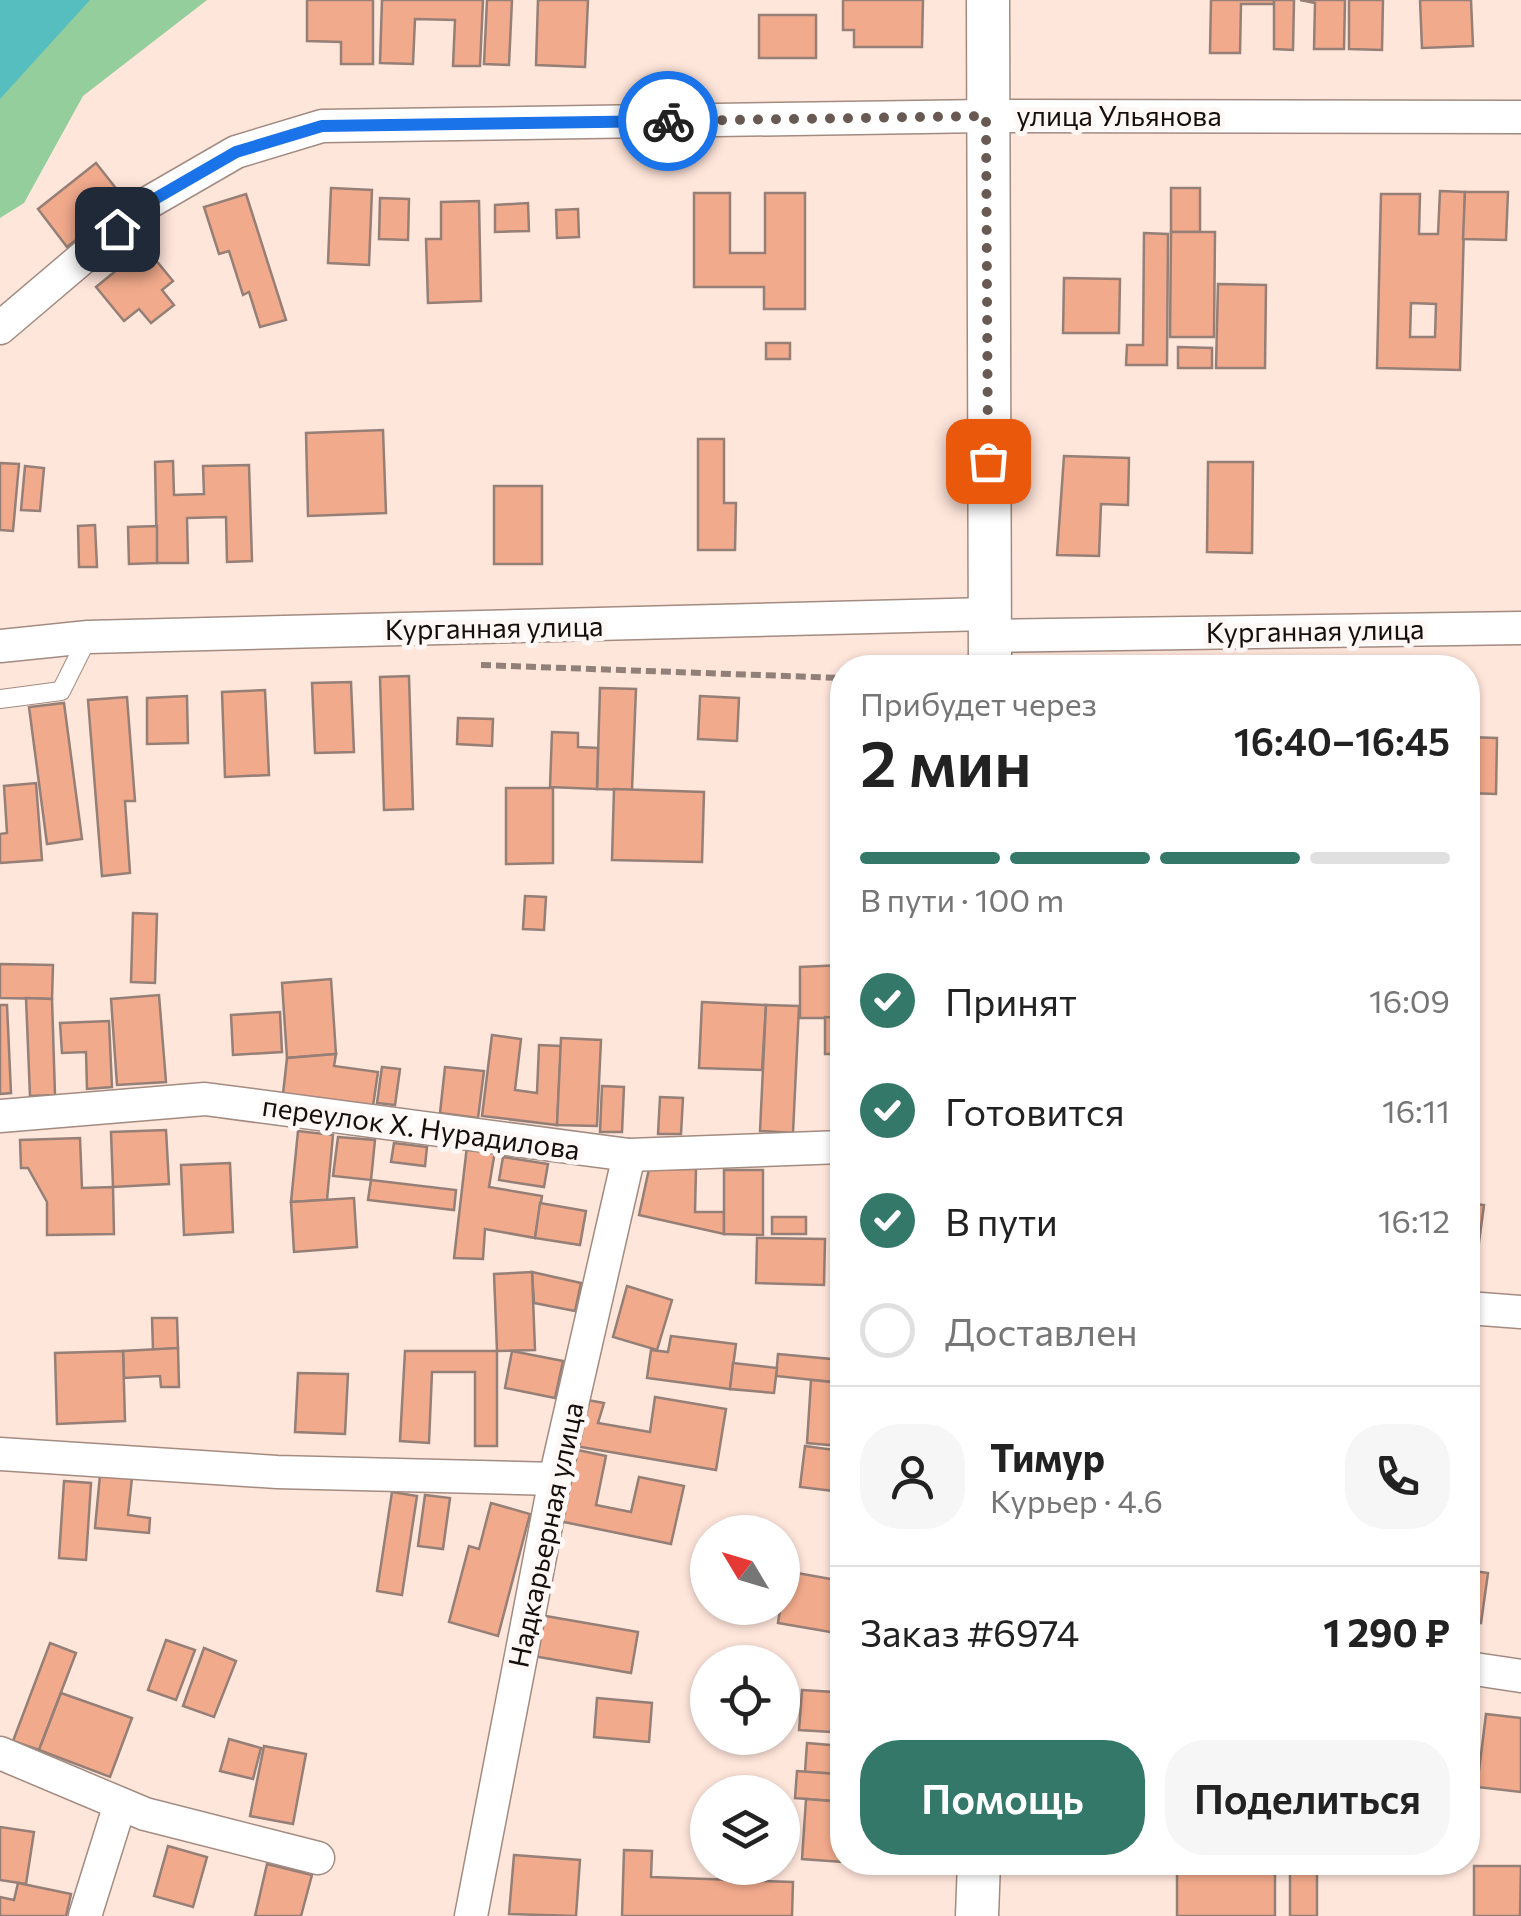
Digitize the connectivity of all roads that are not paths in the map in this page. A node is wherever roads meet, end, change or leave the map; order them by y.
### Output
1 (988, 0) edge
2 (986, 116) junction
3 (1521, 117) edge
4 (0, 328) edge
5 (1521, 628) edge
6 (88, 637) junction
7 (989, 639) edge
8 (0, 646) edge
9 (0, 699) edge
10 (0, 1116) edge
11 (830, 1147) edge
12 (629, 1155) junction
13 (1480, 1309) edge
14 (1521, 1312) edge
15 (0, 1454) edge
16 (556, 1479) junction
17 (1480, 1670) edge
18 (1521, 1676) edge
19 (0, 1753) edge
20 (120, 1804) junction
21 (318, 1858) dead end
22 (979, 1875) edge
23 (85, 1916) edge
24 (471, 1916) edge
25 (978, 1916) edge

1 - 2 street
2 - 3 street, улица Ульянова
2 - 4 street, улица Ульянова
2 - 7 street
5 - 7 street, Курганная улица
6 - 7 street, Курганная улица
6 - 8 street, Курганная улица
6 - 9 lane
10 - 12 street, переулок Х. Нурадилова
11 - 12 street, переулок Х. Нурадилова
12 - 16 street, Надкарьерная улица
13 - 14 street
15 - 16 street
16 - 24 street, Надкарьерная улица
17 - 18 street
19 - 20 street
20 - 21 street
20 - 23 street
22 - 25 street

